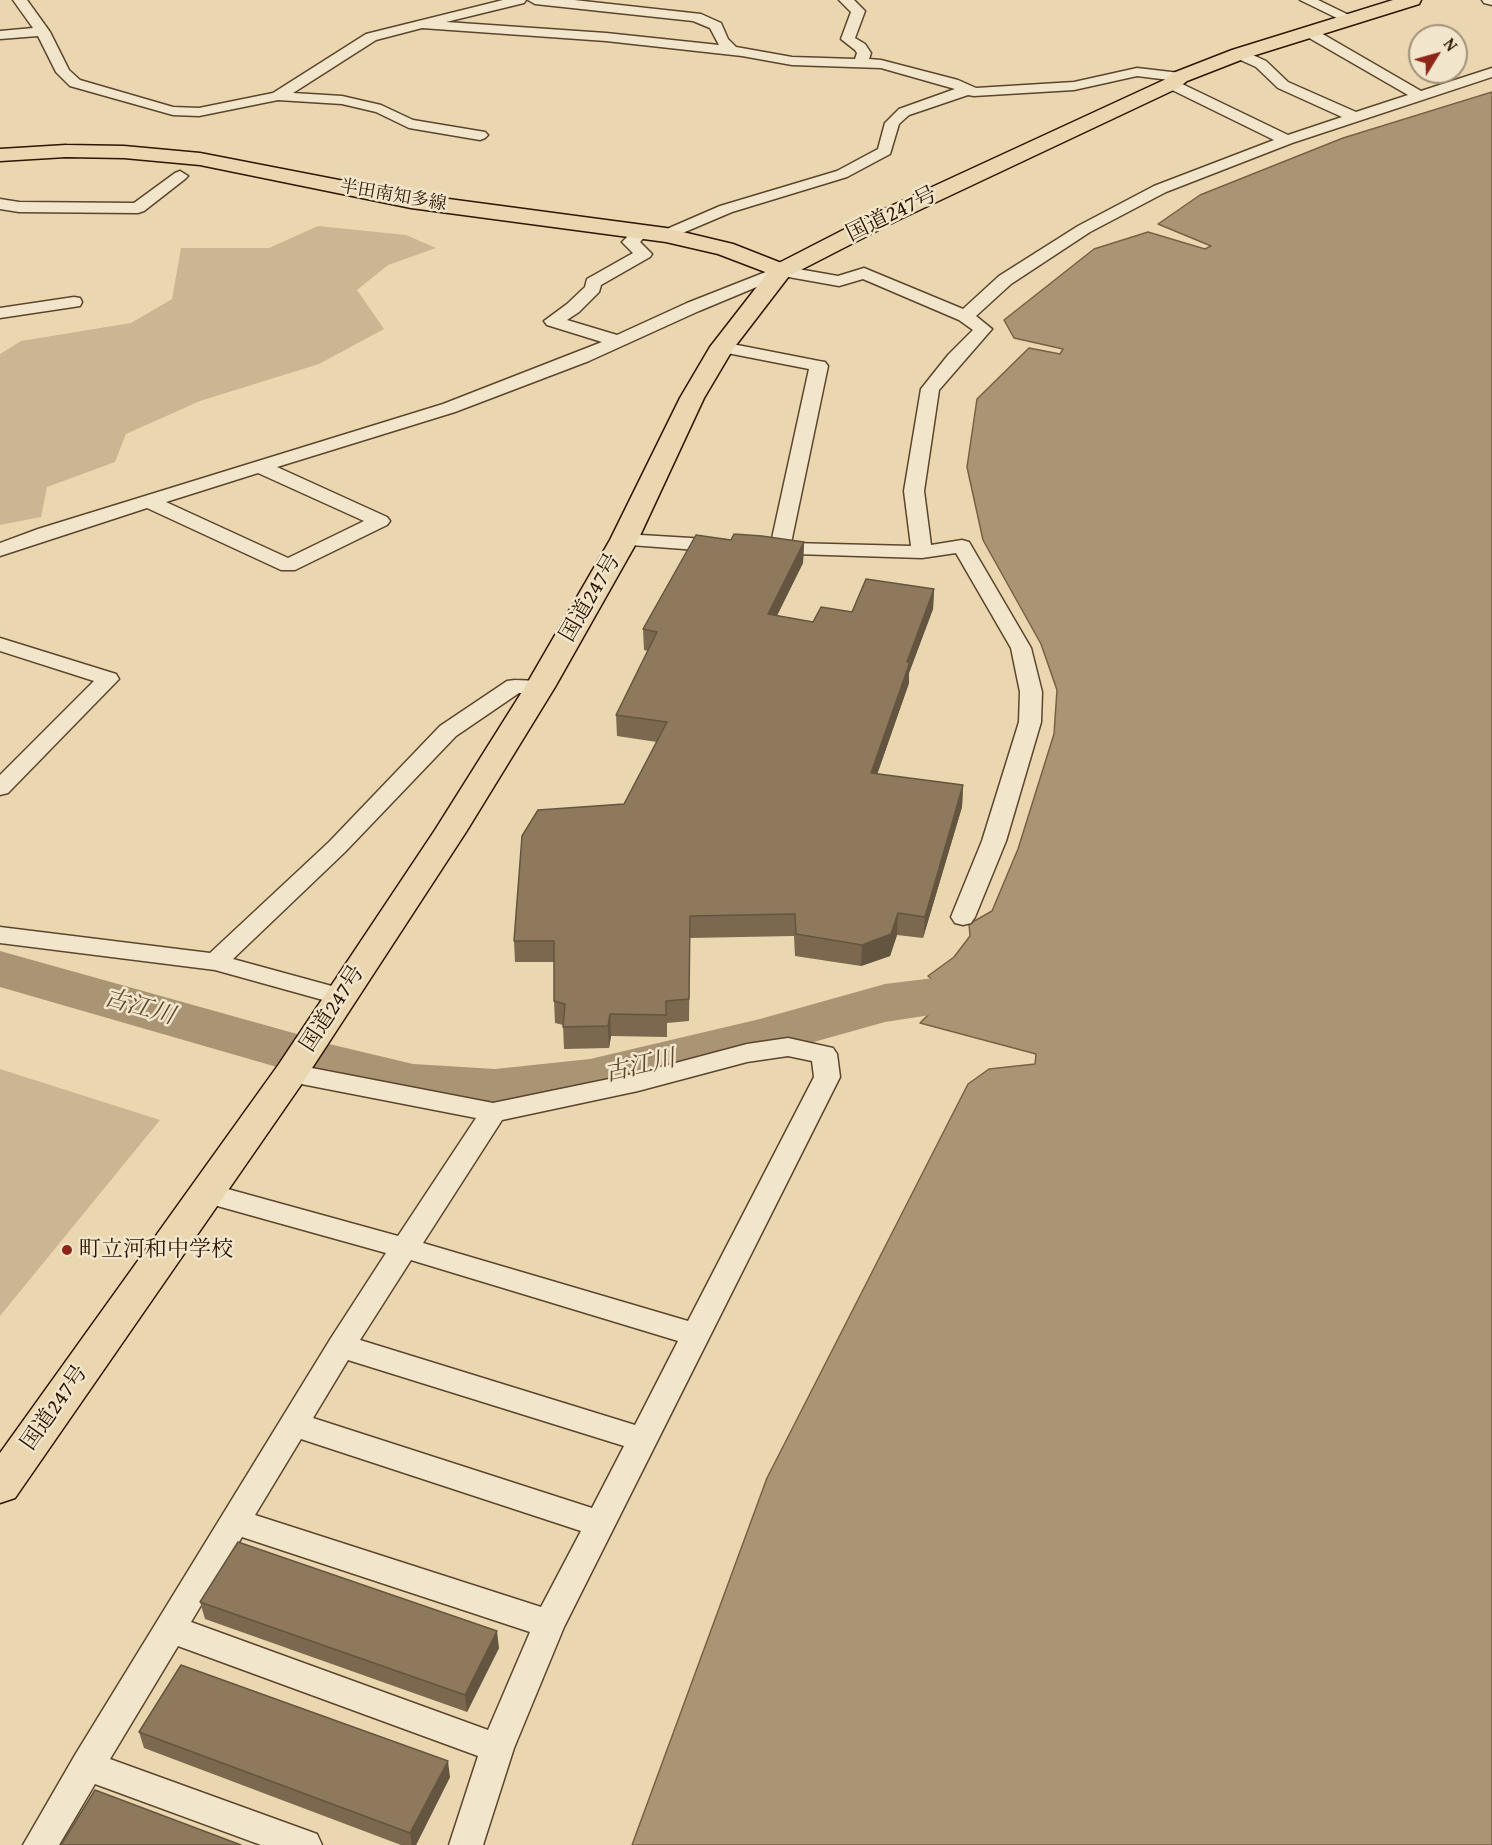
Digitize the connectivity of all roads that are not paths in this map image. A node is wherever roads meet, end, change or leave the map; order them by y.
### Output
1 (20, 0) edge
2 (519, 0) edge
3 (535, 0) edge
4 (547, 0) edge
5 (846, 0) edge
6 (1307, 0) edge
7 (1412, 0) edge
8 (1350, 19) junction
9 (425, 25) junction
10 (43, 32) junction
11 (1310, 32) junction
12 (0, 35) edge
13 (731, 50) junction
14 (1239, 54) junction
15 (861, 62) junction
16 (1492, 72) edge
17 (1175, 80) junction
18 (967, 90) junction
19 (1418, 95) junction
20 (278, 96) junction
21 (1353, 117) junction
22 (480, 135) dead end
23 (1287, 140) junction
24 (0, 155) edge
25 (180, 176) dead end
26 (0, 204) edge
27 (641, 231) junction
28 (666, 235) junction
29 (781, 271) junction
30 (74, 302) dead end
31 (0, 313) edge
32 (965, 316) junction
33 (617, 341) junction
34 (722, 347) junction
35 (258, 466) junction
36 (149, 501) junction
37 (624, 540) junction
38 (780, 549) junction
39 (0, 550) edge
40 (922, 552) junction
41 (0, 644) edge
42 (540, 687) junction
43 (0, 788) edge
44 (963, 917) dead end
45 (0, 935) edge
46 (215, 962) junction
47 (341, 998) junction
48 (291, 1073) junction
49 (493, 1112) junction
50 (206, 1193) junction
51 (405, 1248) junction
52 (697, 1335) junction
53 (341, 1346) junction
54 (296, 1425) junction
55 (644, 1440) junction
56 (0, 1486) edge
57 (237, 1522) junction
58 (600, 1524) junction
59 (549, 1624) junction
60 (171, 1629) junction
61 (497, 1748) junction
62 (87, 1766) junction
63 (40, 1845) edge
64 (305, 1845) edge
65 (466, 1845) edge

1 - 10 street
2 - 9 street
3 - 4 street
4 - 13 street
5 - 15 street
6 - 8 street
7 - 8 main road, 国道247号
8 - 11 main road, 国道247号
9 - 13 street
9 - 20 street
10 - 12 street
10 - 20 street
11 - 14 main road, 国道247号
11 - 19 street
13 - 15 street
14 - 17 main road, 国道247号
14 - 21 street
15 - 18 street
16 - 19 street
17 - 18 street
17 - 23 street
17 - 29 main road, 国道247号
18 - 28 street
19 - 21 street
20 - 22 street
21 - 23 street
23 - 32 street
24 - 27 main road, 半田南知多線
25 - 26 street
27 - 28 main road, 半田南知多線
27 - 33 street
28 - 29 main road, 半田南知多線
29 - 32 street
29 - 33 street
29 - 34 main road, 国道247号
30 - 31 street
32 - 40 street
33 - 35 street
34 - 37 main road, 国道247号
34 - 38 street
35 - 36 street
35 - 36 street
36 - 39 street
37 - 38 street
37 - 42 main road, 国道247号
38 - 40 street
40 - 44 street
41 - 43 street
42 - 46 street
42 - 47 main road, 国道247号
45 - 46 street
46 - 47 street
47 - 48 main road, 国道247号
48 - 49 street
48 - 50 main road, 国道247号
49 - 51 street
49 - 52 street
50 - 51 street
50 - 56 main road, 国道247号
51 - 52 street
51 - 53 street
52 - 55 street
53 - 54 street
53 - 55 street
54 - 57 street
54 - 58 street
55 - 58 street
57 - 59 street
57 - 60 street
58 - 59 street
59 - 61 street
60 - 61 street
60 - 62 street
61 - 65 street
62 - 63 street
62 - 64 street

